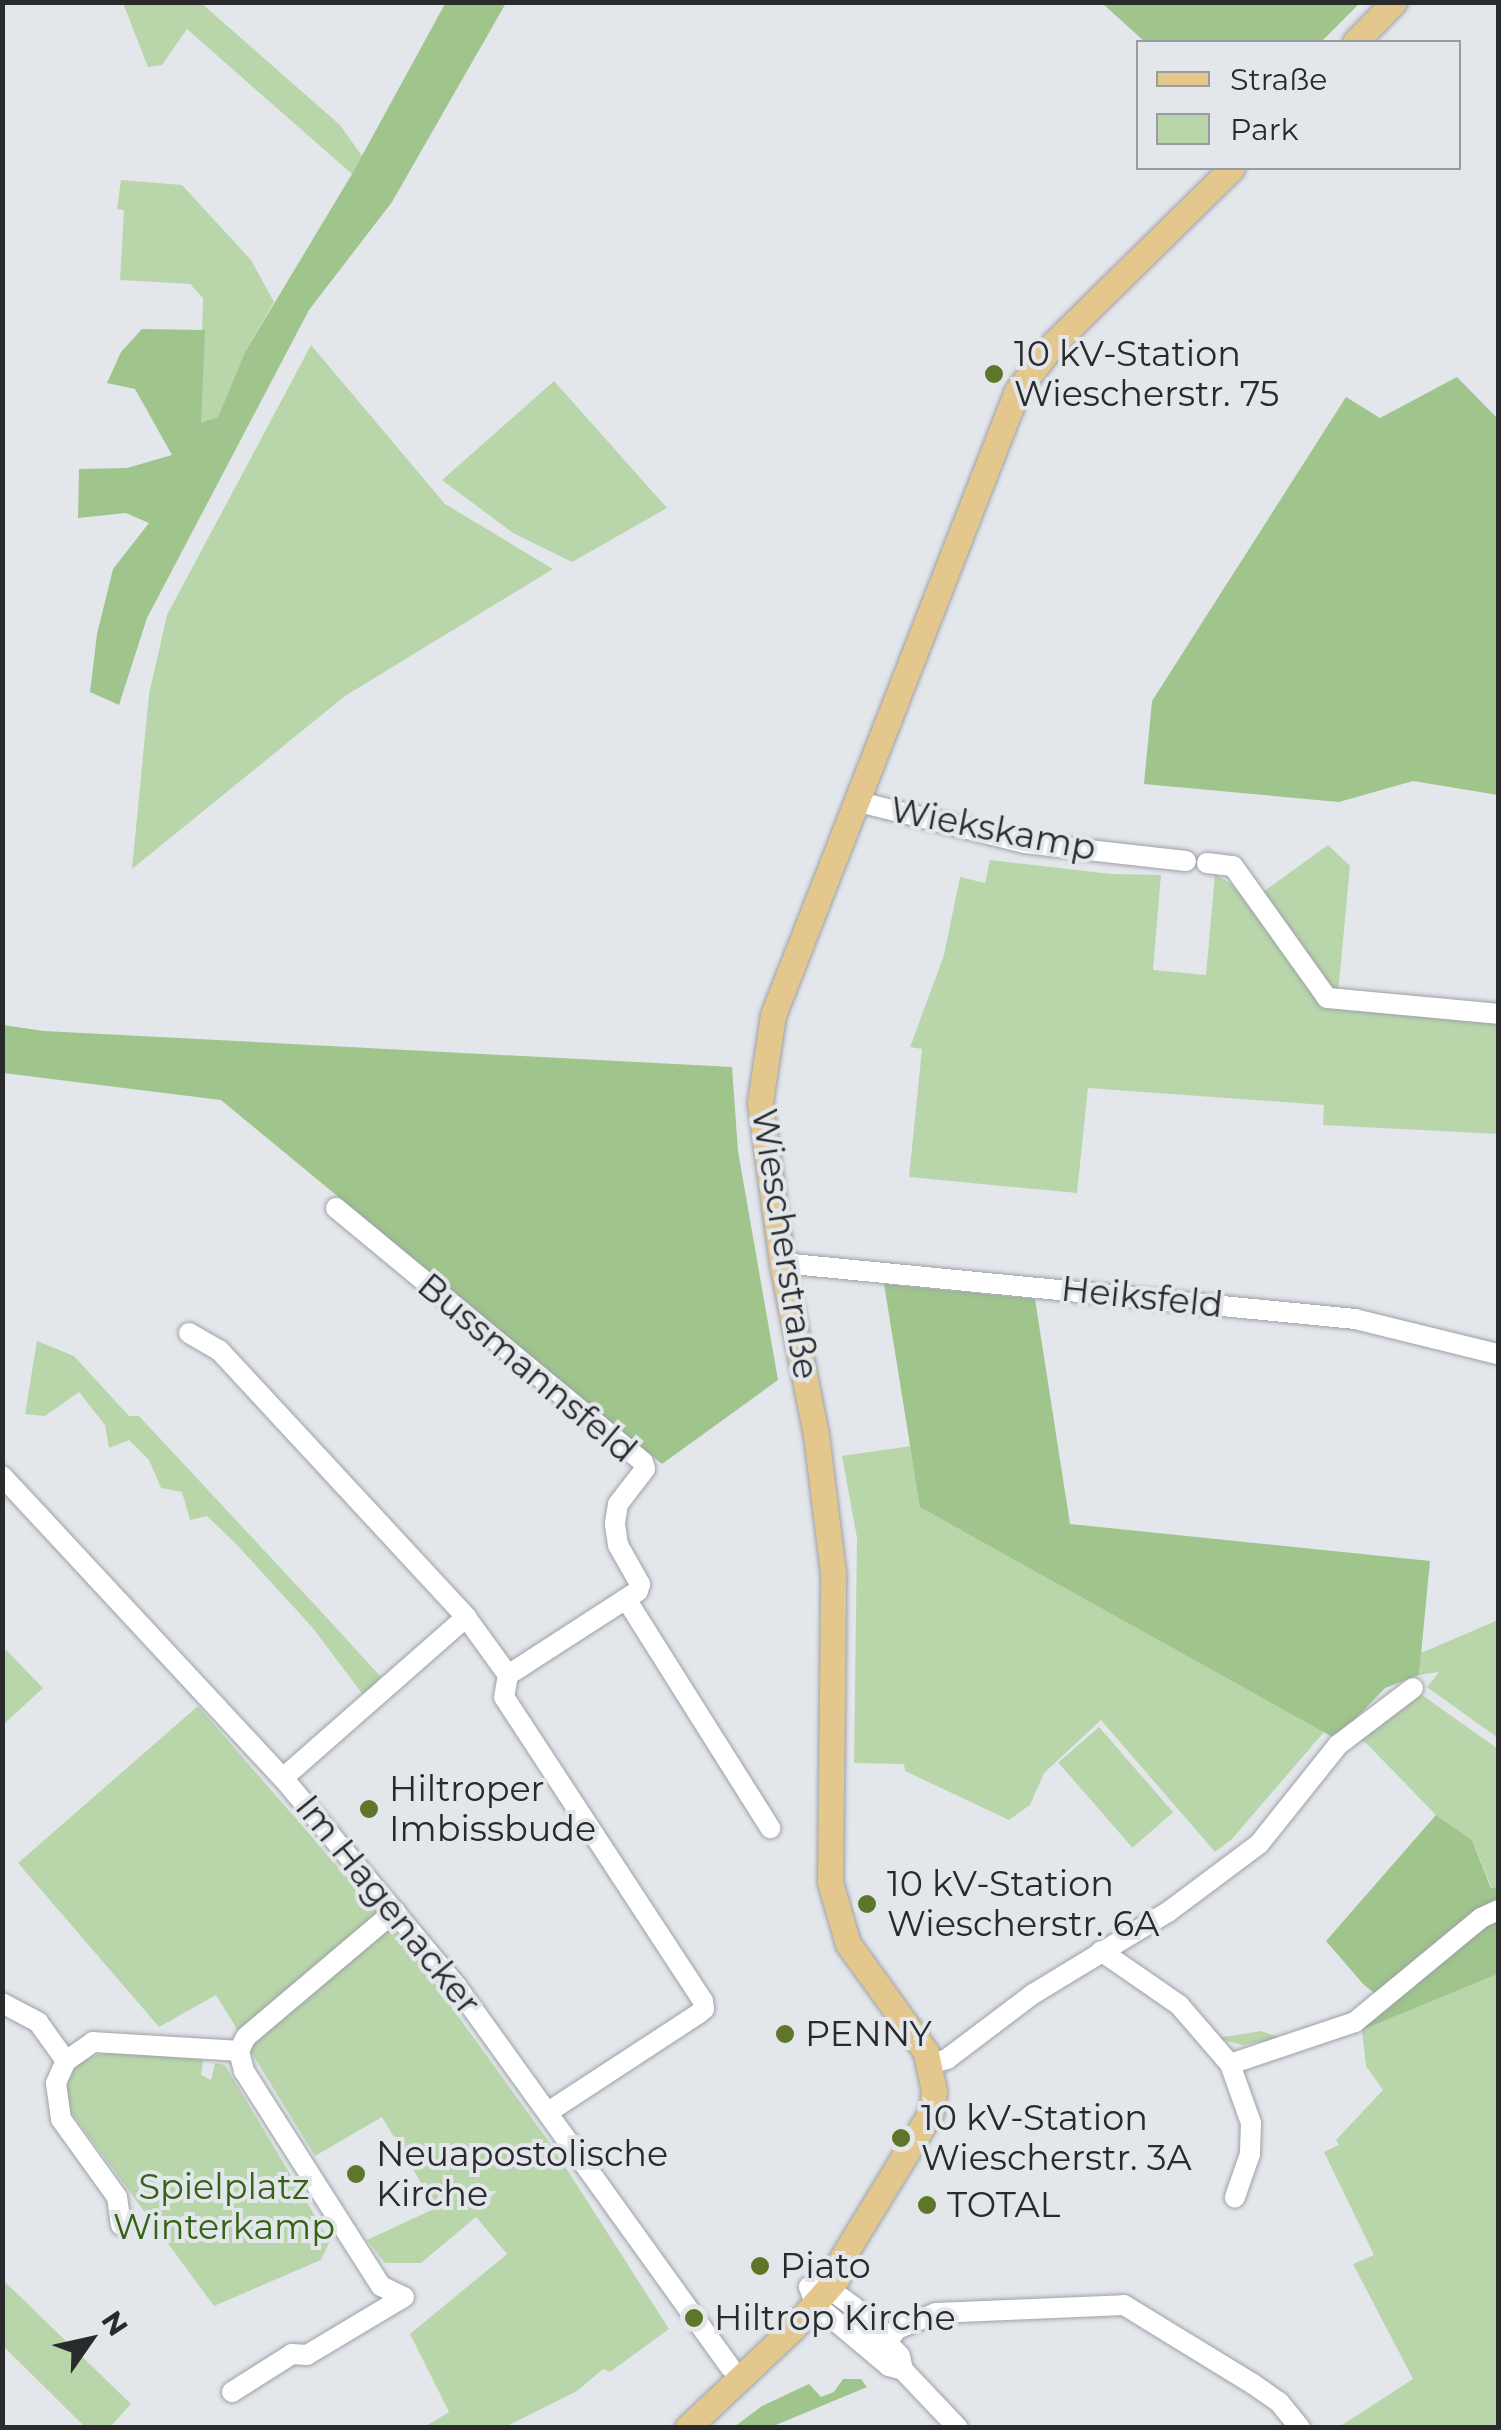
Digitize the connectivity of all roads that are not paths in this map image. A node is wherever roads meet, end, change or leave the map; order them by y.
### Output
1 (1394, 2) edge
2 (1358, 40) edge
3 (1230, 170) edge
4 (859, 802) junction
5 (1498, 1014) edge
6 (336, 1208) dead end
7 (782, 1263) junction
8 (189, 1333) dead end
9 (1498, 1354) edge
10 (2, 1476) edge
11 (626, 1599) junction
12 (466, 1617) junction
13 (508, 1675) junction
14 (1413, 1688) dead end
15 (283, 1778) junction
16 (770, 1828) dead end
17 (1498, 1910) edge
18 (395, 1911) junction
19 (1100, 1951) junction
20 (2, 2003) edge
21 (239, 2051) junction
22 (66, 2061) junction
23 (931, 2064) junction
24 (1230, 2064) junction
25 (550, 2111) junction
26 (1235, 2197) dead end
27 (120, 2225) dead end
28 (818, 2293) junction
29 (882, 2348) junction
30 (737, 2373) junction
31 (232, 2392) dead end
32 (666, 2428) edge
33 (686, 2428) edge
34 (958, 2428) edge
35 (1300, 2428) edge

1 - 2 main road
3 - 4 main road, Wiescherstraße
4 - 5 street, Wiekskamp
4 - 7 main road, Wiescherstraße
6 - 11 street, Bussmannsfeld
7 - 9 street, Heiksfeld
7 - 23 main road, Wiescherstraße
8 - 12 street
10 - 15 street, Im Hagenacker
11 - 13 street
11 - 16 street
12 - 13 street
12 - 15 street
13 - 25 street
14 - 19 street
15 - 18 street, Im Hagenacker
17 - 24 street
18 - 21 street
18 - 25 street, Im Hagenacker
19 - 23 street
19 - 24 street
20 - 22 street
21 - 22 street
21 - 31 street
22 - 27 street
23 - 28 main road
24 - 26 street
25 - 30 street, Im Hagenacker
28 - 29 street
28 - 30 main road
29 - 34 street
29 - 35 street
30 - 32 main road
30 - 33 main road

